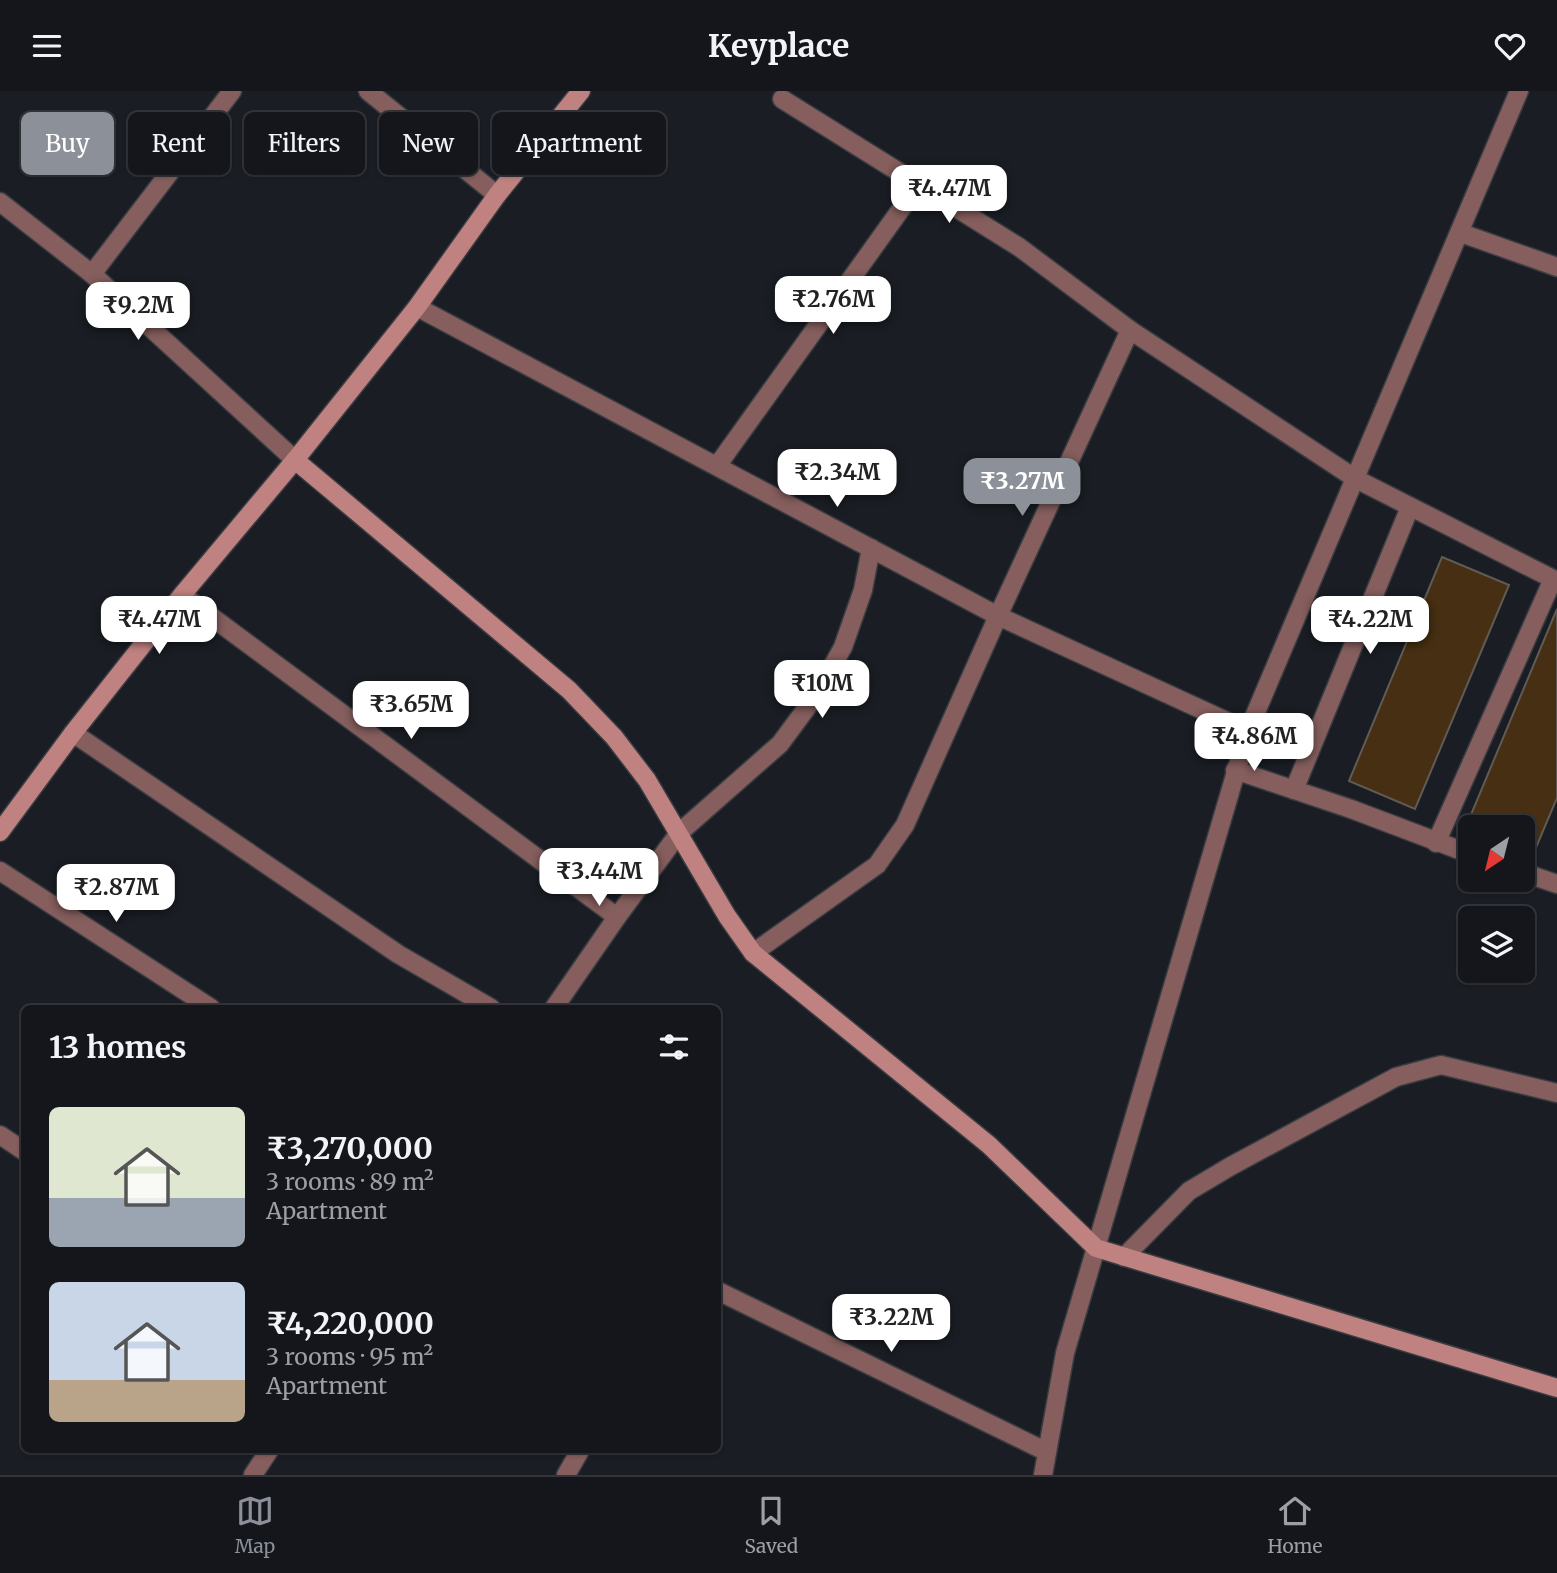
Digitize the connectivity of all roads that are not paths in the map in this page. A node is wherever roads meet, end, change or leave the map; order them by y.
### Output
1 (232, 91) edge
2 (368, 91) edge
3 (581, 91) edge
4 (1519, 91) edge
5 (782, 99) dead end
6 (919, 184) junction
7 (497, 195) junction
8 (0, 202) edge
9 (1461, 233) junction
10 (1557, 267) edge
11 (92, 274) junction
12 (417, 307) junction
13 (1130, 330) junction
14 (295, 460) junction
15 (717, 466) junction
16 (1356, 479) junction
17 (1410, 507) junction
18 (871, 548) junction
19 (1555, 580) edge
20 (182, 595) junction
21 (998, 616) junction
22 (1248, 731) junction
23 (73, 733) junction
24 (1235, 771) junction
25 (1294, 790) junction
26 (0, 832) edge
27 (679, 833) junction
28 (1436, 843) junction
29 (1458, 851) edge
30 (0, 871) edge
31 (1535, 876) edge
32 (1557, 884) edge
33 (617, 917) junction
34 (753, 953) junction
35 (206, 1005) edge
36 (486, 1005) edge
37 (556, 1005) edge
38 (1557, 1093) edge
39 (0, 1135) edge
40 (21, 1149) edge
41 (1096, 1248) junction
42 (1124, 1257) junction
43 (721, 1292) edge
44 (1557, 1388) edge
45 (1047, 1452) junction
46 (267, 1453) edge
47 (580, 1453) edge
48 (253, 1475) edge
49 (566, 1475) edge
50 (1043, 1475) edge

1 - 11 street
2 - 7 street
3 - 7 main road
4 - 9 street
5 - 6 street
6 - 13 street
6 - 15 street
7 - 12 main road
8 - 11 street
9 - 10 street
9 - 16 street
11 - 14 street
12 - 14 main road
12 - 15 street
13 - 16 street
13 - 21 street
14 - 20 main road
14 - 27 main road
15 - 18 street
16 - 17 street
16 - 22 street
17 - 19 street
17 - 25 street
18 - 21 street
18 - 27 street
19 - 28 street
20 - 23 main road
20 - 33 street
21 - 22 street
21 - 34 street
22 - 24 street
23 - 26 main road
23 - 36 street
24 - 25 street
24 - 41 street
25 - 28 street
27 - 33 street
27 - 34 main road
28 - 29 street
30 - 35 street
31 - 32 street
33 - 37 street
34 - 41 main road
38 - 42 street
39 - 40 street
41 - 42 main road
41 - 45 street
42 - 44 main road
43 - 45 street
45 - 50 street
46 - 48 street
47 - 49 street

